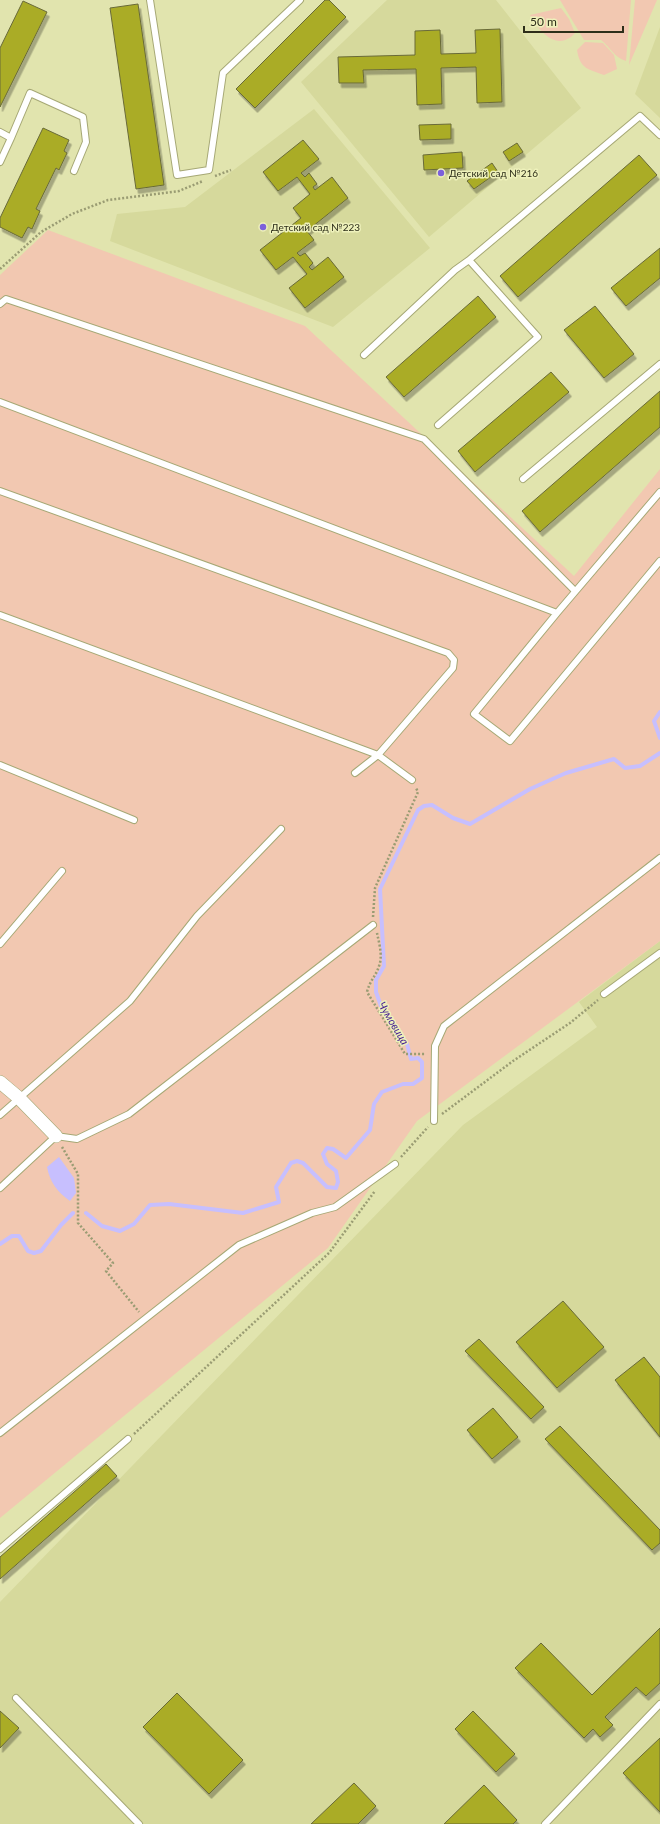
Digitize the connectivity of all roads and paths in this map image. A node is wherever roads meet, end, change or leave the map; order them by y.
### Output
1 (150, 0) edge
2 (300, 0) edge
3 (0, 132) edge
4 (660, 135) edge
5 (11, 138) junction
6 (0, 162) edge
7 (231, 170) dead end
8 (74, 171) dead end
9 (212, 178) dead end
10 (205, 181) dead end
11 (469, 260) junction
12 (0, 269) edge
13 (0, 304) edge
14 (364, 355) dead end
15 (660, 364) edge
16 (0, 402) edge
17 (438, 426) dead end
18 (522, 479) dead end
19 (0, 491) edge
20 (660, 492) edge
21 (660, 561) edge
22 (576, 591) junction
23 (557, 613) junction
24 (0, 615) edge
25 (378, 755) junction
26 (0, 766) edge
27 (355, 773) dead end
28 (412, 780) joint
29 (134, 820) dead end
30 (280, 829) dead end
31 (660, 858) edge
32 (62, 872) dead end
33 (373, 925) junction
34 (0, 944) edge
35 (660, 953) edge
36 (604, 994) joint
37 (417, 1055) dead end
38 (0, 1082) edge
39 (19, 1098) junction
40 (0, 1114) edge
41 (434, 1121) junction
42 (56, 1136) junction
43 (395, 1164) joint
44 (0, 1188) edge
45 (376, 1189) dead end
46 (145, 1319) junction
47 (0, 1433) edge
48 (128, 1439) joint
49 (0, 1549) edge
50 (16, 1698) dead end
51 (660, 1704) edge
52 (139, 1824) edge
53 (545, 1824) edge

1 - 2 lane
3 - 5 lane
4 - 11 lane
5 - 6 lane
5 - 8 lane
7 - 9 path
10 - 12 path
11 - 14 lane
11 - 17 lane
13 - 22 lane
15 - 18 lane
16 - 23 lane
19 - 25 lane
20 - 22 lane
21 - 23 lane
22 - 23 lane
24 - 25 lane
25 - 27 lane
25 - 28 lane
26 - 29 lane
28 - 33 path
30 - 39 lane
31 - 41 lane
32 - 34 lane
33 - 37 path
33 - 42 lane
35 - 36 lane
36 - 41 path
38 - 39 street
39 - 40 lane
39 - 42 street
41 - 43 path
42 - 44 lane
42 - 46 path
43 - 46 lane
45 - 48 path
46 - 47 lane
48 - 49 lane
50 - 52 lane
51 - 53 lane

